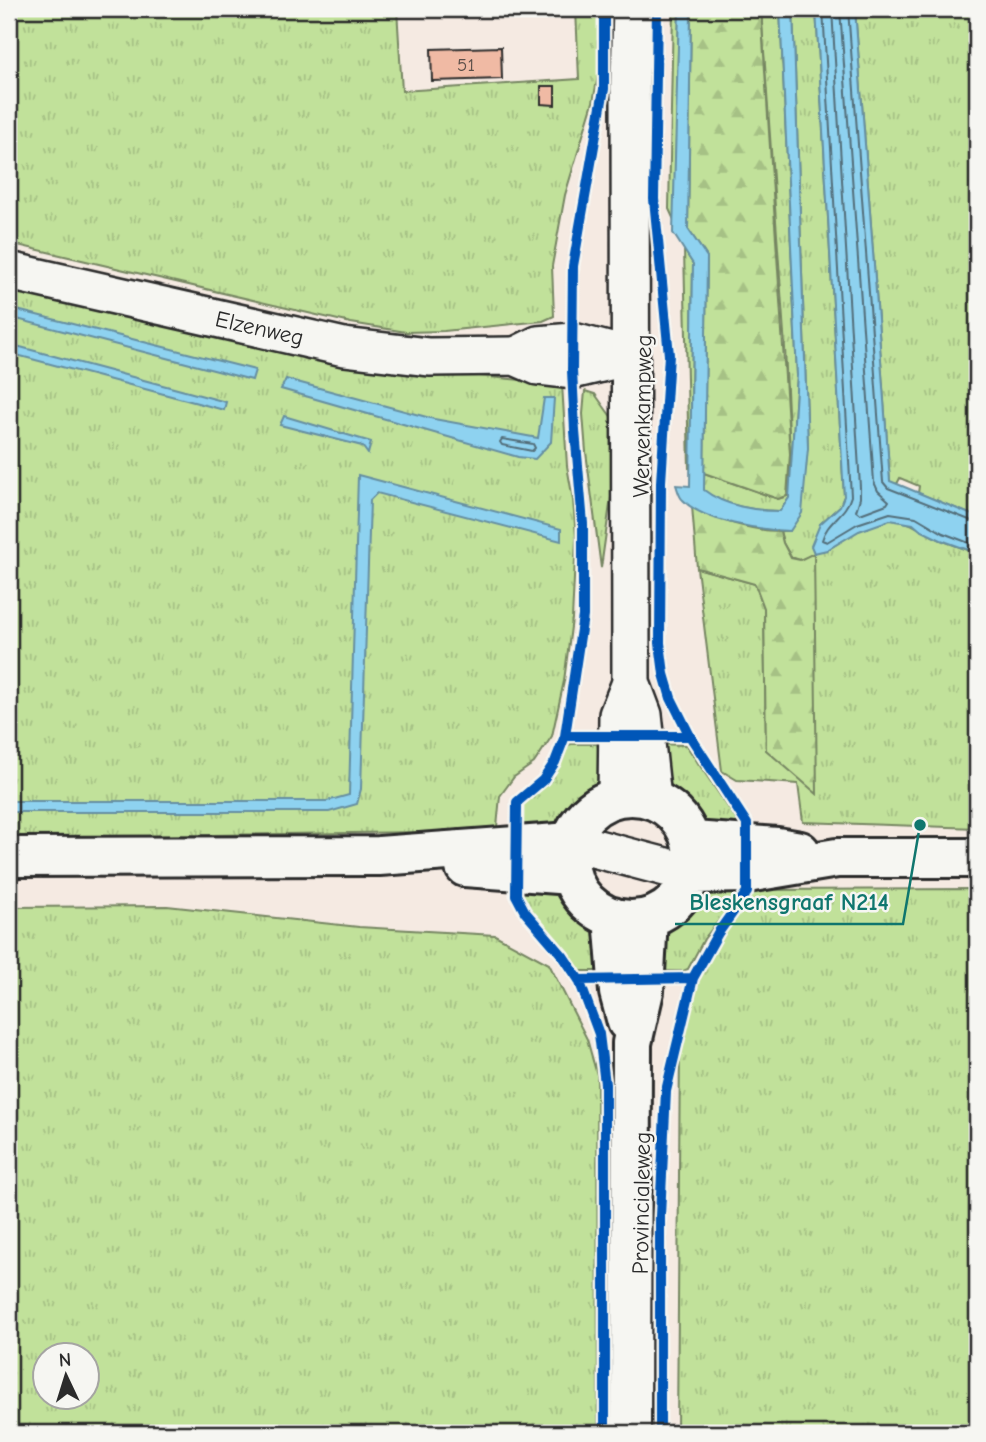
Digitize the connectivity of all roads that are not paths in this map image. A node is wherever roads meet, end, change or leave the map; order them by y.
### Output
1 (632, 9) edge
2 (9, 271) edge
3 (630, 356) junction
4 (635, 798) junction
5 (9, 857) edge
6 (571, 858) junction
7 (692, 858) junction
8 (977, 858) edge
9 (630, 918) junction
10 (631, 1433) edge

1 - 3 street, Wervenkampweg
2 - 3 street, Elzenweg
3 - 4 street, Wervenkampweg
4 - 6 main road
4 - 7 main road
5 - 6 main road
6 - 7 street
6 - 9 main road
7 - 8 main road
7 - 9 main road
9 - 10 main road, Provincialeweg

